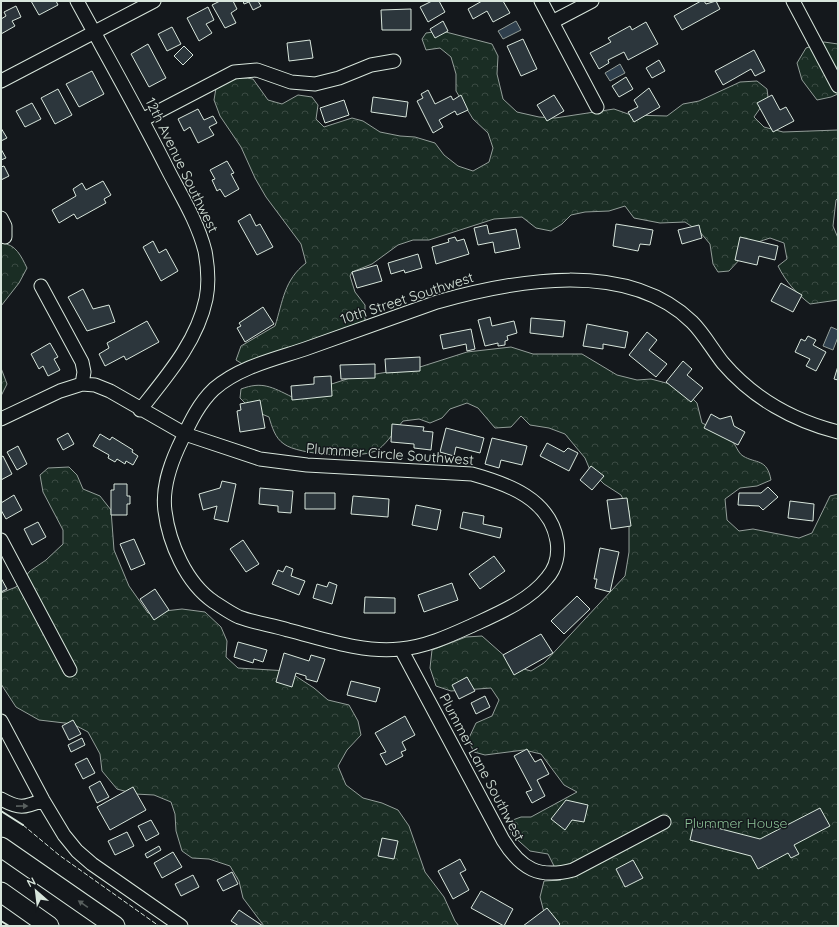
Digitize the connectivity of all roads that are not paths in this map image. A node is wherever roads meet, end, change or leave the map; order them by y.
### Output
1 (77, 1) edge
2 (154, 1) edge
3 (541, 1) edge
4 (592, 1) edge
5 (793, 1) edge
6 (552, 22) junction
7 (94, 33) junction
8 (394, 61) dead end
9 (1, 81) edge
10 (838, 86) edge
11 (597, 107) dead end
12 (142, 120) junction
13 (1, 218) edge
14 (6, 237) dead end
15 (41, 286) dead end
16 (82, 384) junction
17 (140, 410) junction
18 (1, 419) edge
19 (838, 432) edge
20 (185, 434) junction
21 (1, 540) edge
22 (401, 649) junction
23 (70, 670) dead end
24 (1, 721) edge
25 (1, 799) edge
26 (43, 800) junction
27 (664, 822) dead end
28 (1, 846) edge
29 (1, 892) edge
30 (49, 926) edge
31 (115, 926) edge
32 (181, 926) edge

1 - 7 street, 12th Avenue Southwest
2 - 7 street
3 - 6 street
4 - 6 street
5 - 10 street
6 - 11 street
7 - 9 street
7 - 12 street, 12th Avenue Southwest
8 - 12 street
12 - 17 street, 12th Avenue Southwest
13 - 14 street
15 - 16 street
16 - 17 street, Plummer Circle Southwest
16 - 18 street
17 - 20 street, Plummer Circle Southwest
19 - 20 street, 10th Street Southwest
20 - 22 street, Plummer Circle Southwest
20 - 22 street, Plummer Circle Southwest
21 - 23 street
22 - 27 street, Plummer Lane Southwest
24 - 26 street
25 -> 26 street
26 - 32 street
31 -> 28 highway
29 - 30 highway

